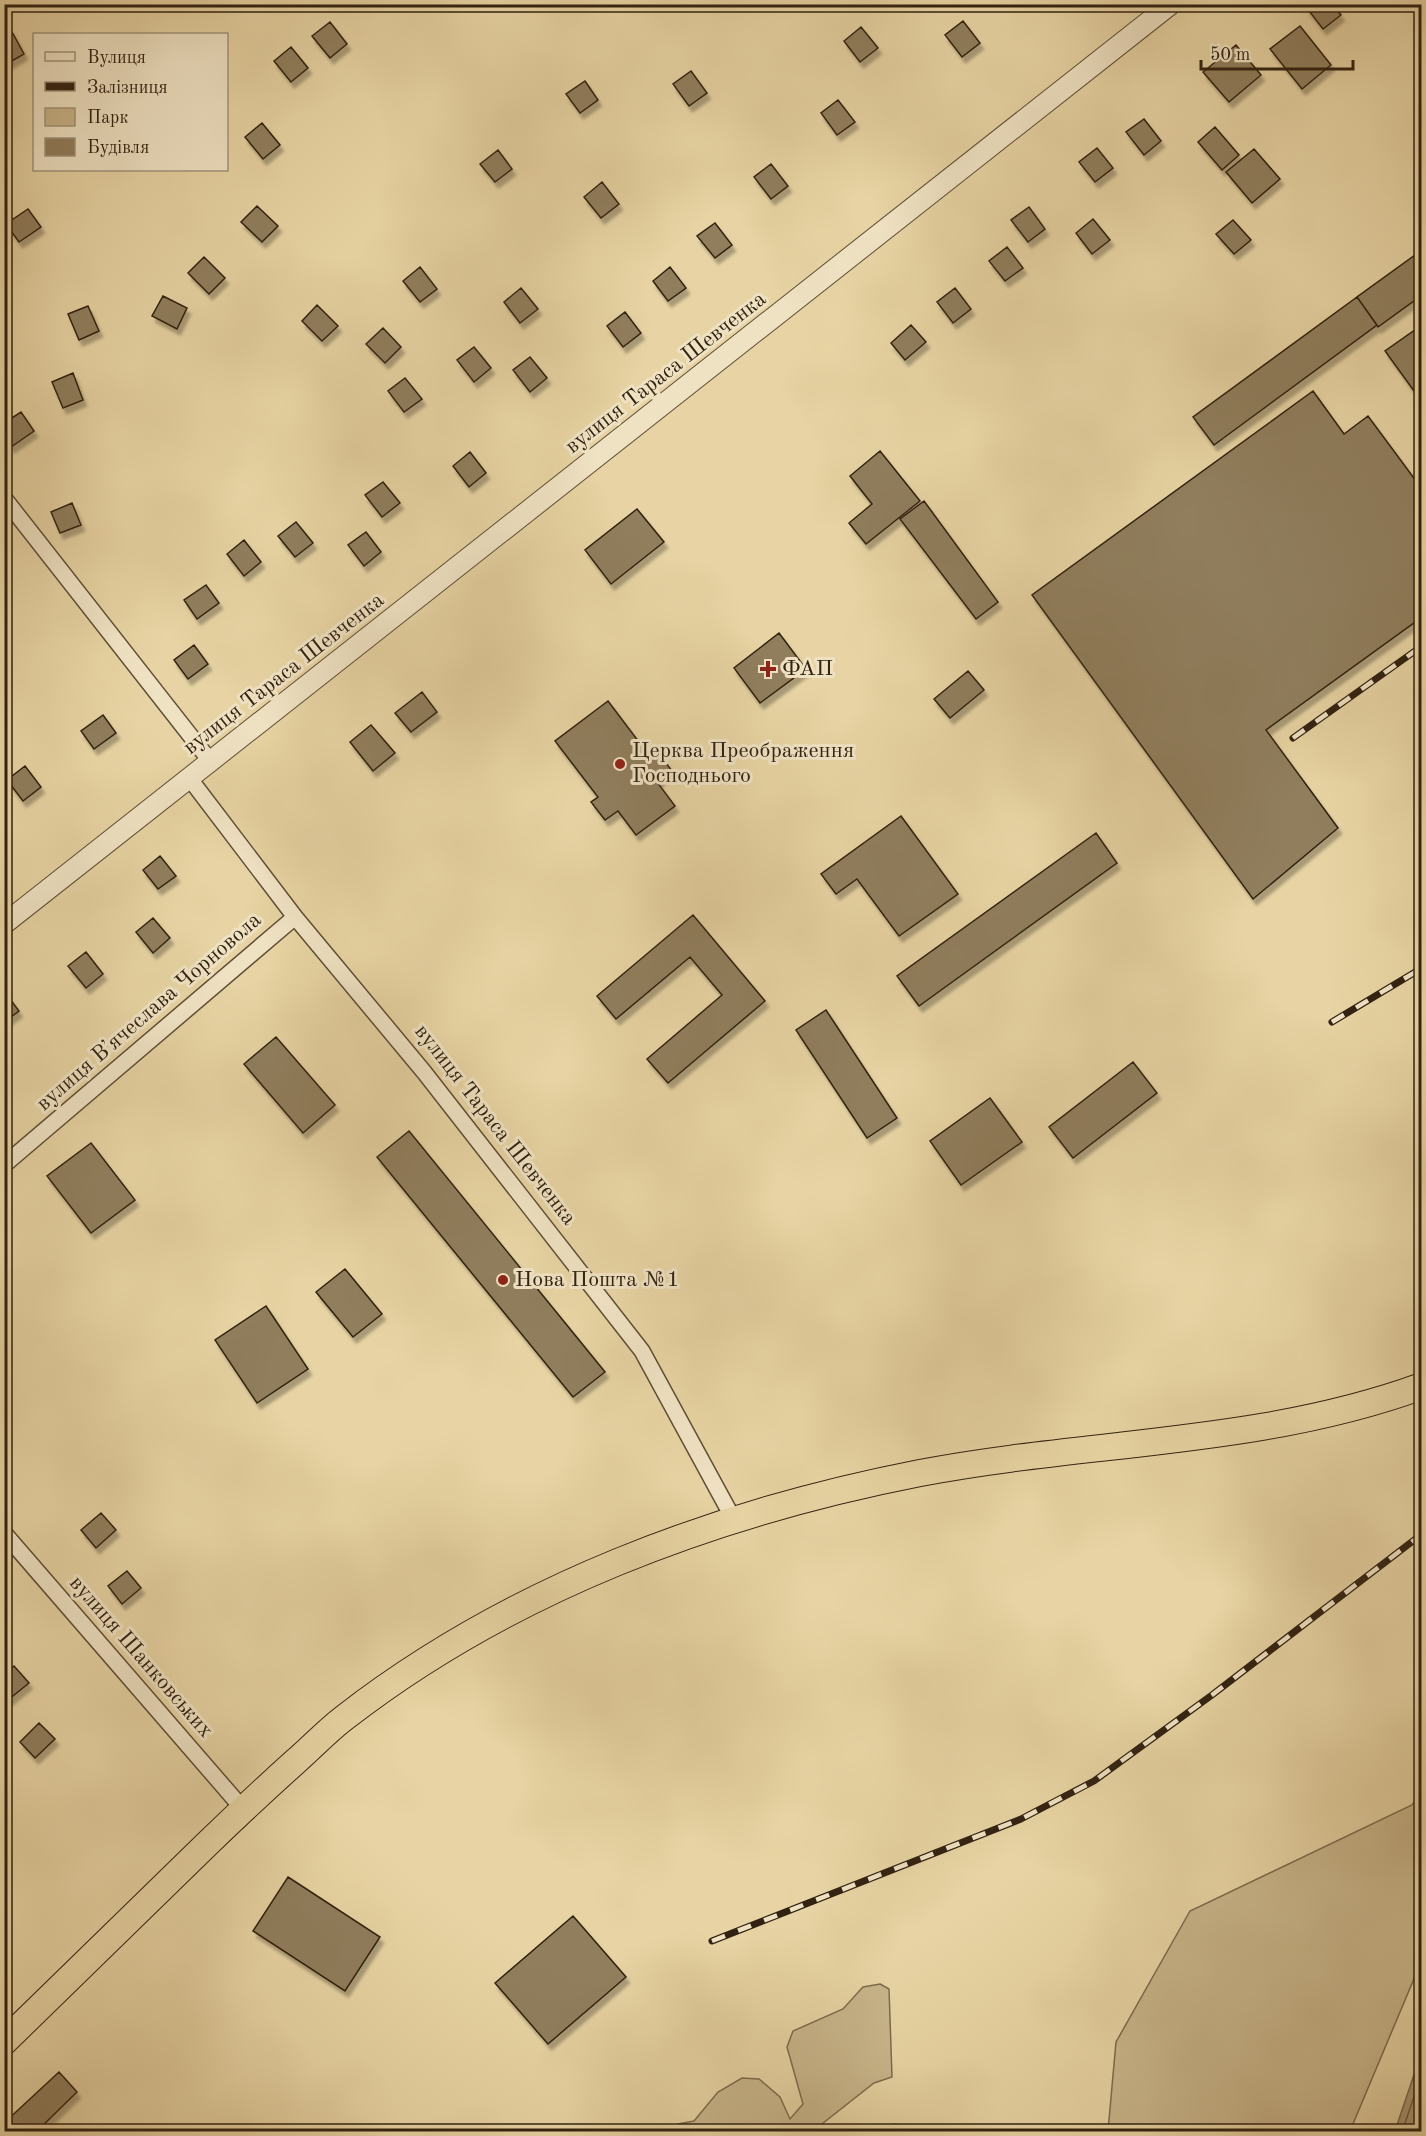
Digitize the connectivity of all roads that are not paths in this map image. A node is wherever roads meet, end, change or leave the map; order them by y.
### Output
1 (1172, 4) edge
2 (4, 498) edge
3 (211, 762) junction
4 (190, 779) junction
5 (295, 916) junction
6 (4, 924) edge
7 (4, 1165) edge
8 (1422, 1386) edge
9 (734, 1520) junction
10 (4, 1533) edge
11 (243, 1809) junction
12 (4, 2042) edge

1 - 3 street, вулиця Тараса Шевченка
2 - 3 street
3 - 4 street, вулиця Тараса Шевченка
4 - 5 street, вулиця Тараса Шевченка
4 - 6 street, вулиця Тараса Шевченка
5 - 7 street, вулиця Вʼячеслава Чорновола
5 - 9 street, вулиця Тараса Шевченка
8 - 9 highway
9 - 11 highway
10 - 11 street, вулиця Шанковських
11 - 12 highway

